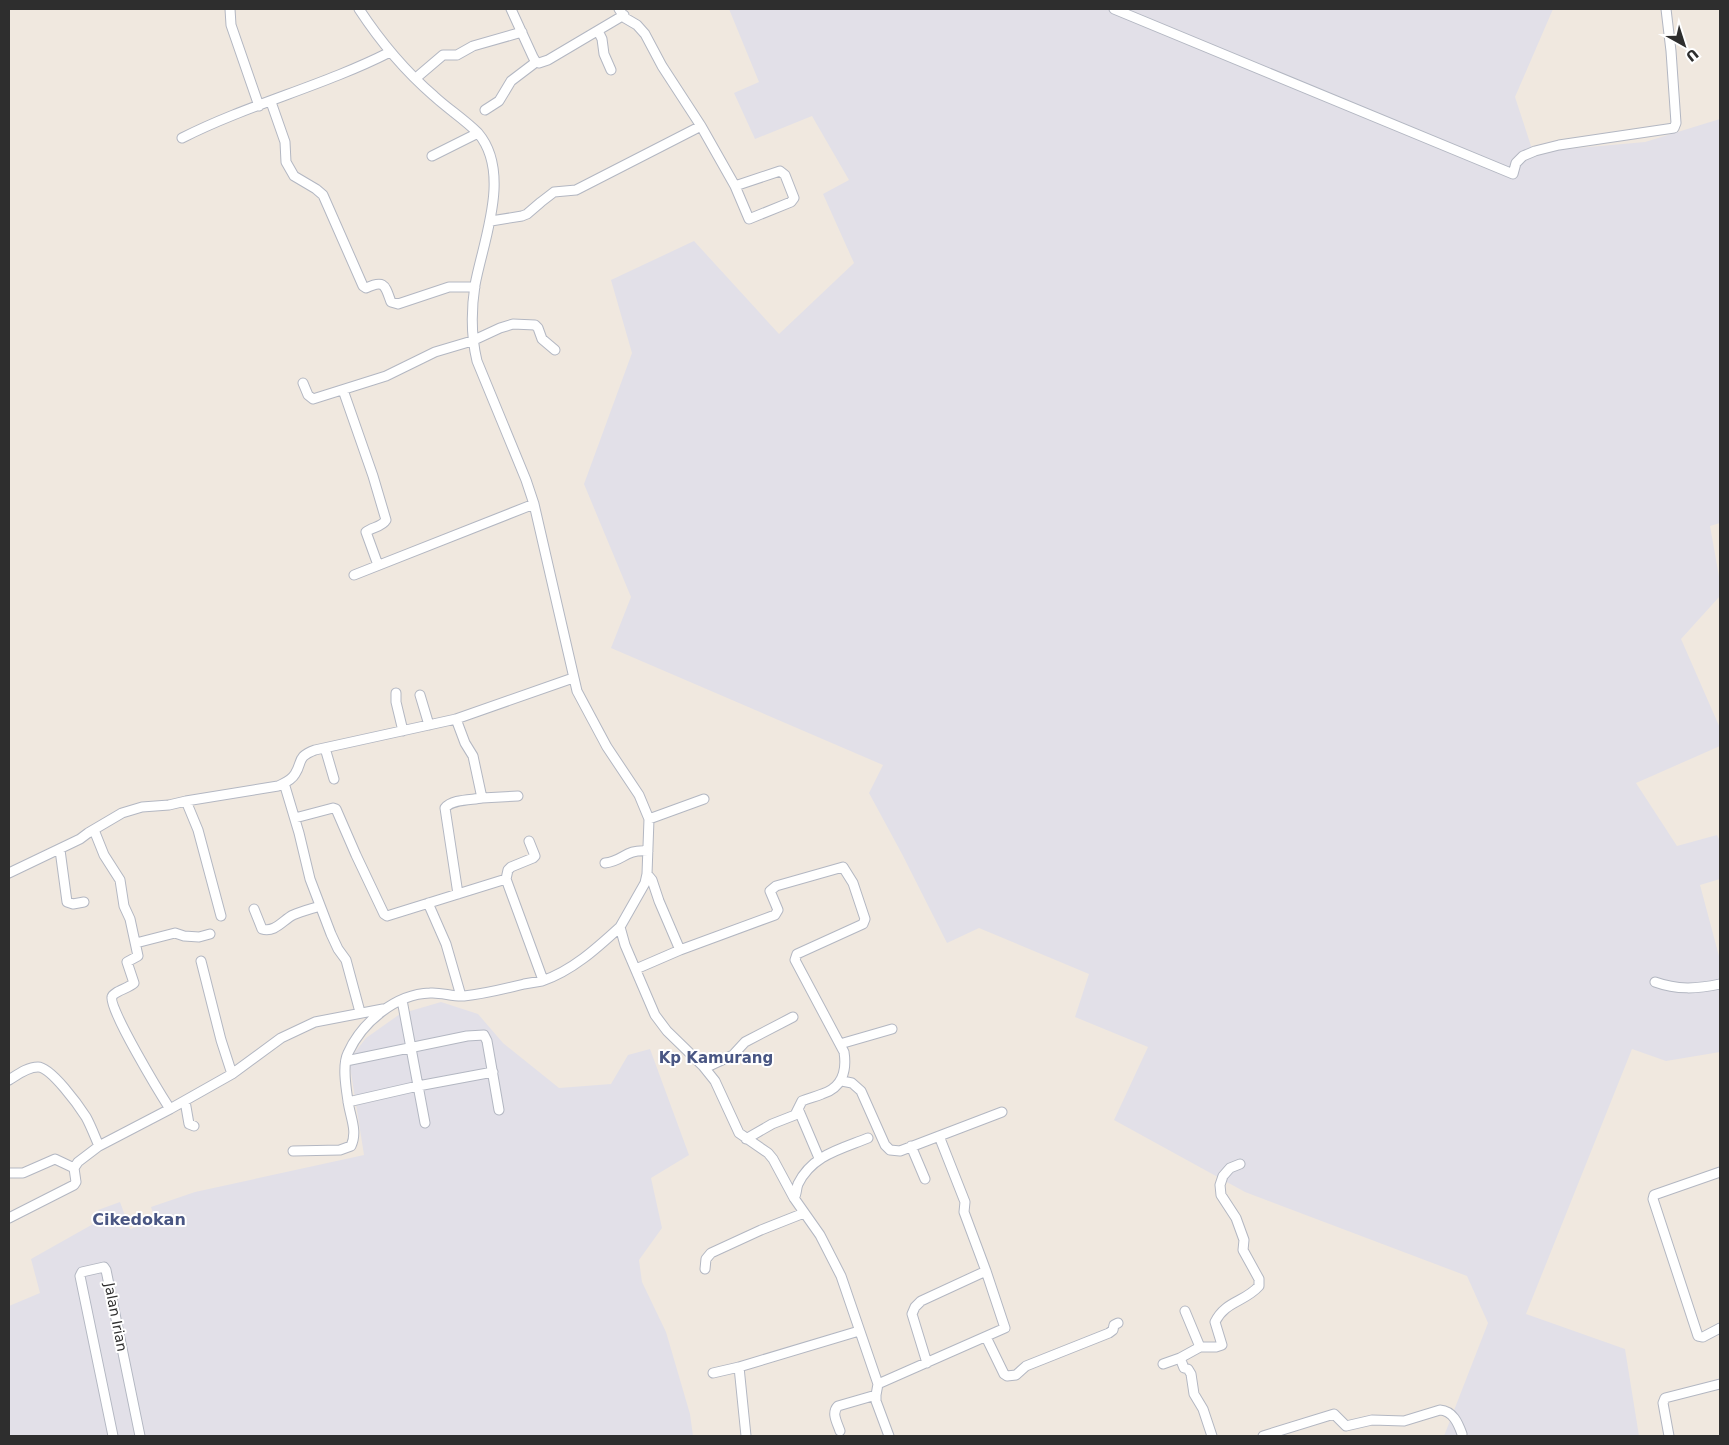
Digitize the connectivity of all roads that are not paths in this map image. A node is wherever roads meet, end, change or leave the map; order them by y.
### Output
1 (230, 9) edge
2 (359, 9) edge
3 (511, 9) edge
4 (1114, 9) edge
5 (1666, 9) edge
6 (622, 12) edge
7 (598, 31) junction
8 (522, 32) junction
9 (390, 52) junction
10 (536, 62) junction
11 (611, 70) dead end
12 (416, 78) junction
13 (271, 102) junction
14 (259, 106) junction
15 (485, 110) dead end
16 (700, 126) junction
17 (478, 133) junction
18 (182, 138) dead end
19 (432, 156) dead end
20 (735, 186) junction
21 (491, 221) junction
22 (475, 287) junction
23 (472, 341) junction
24 (555, 350) dead end
25 (303, 383) dead end
26 (343, 390) junction
27 (534, 504) junction
28 (378, 565) junction
29 (354, 575) dead end
30 (573, 678) junction
31 (396, 693) dead end
32 (420, 695) dead end
33 (456, 719) junction
34 (429, 725) junction
35 (403, 731) junction
36 (325, 748) junction
37 (334, 779) dead end
38 (284, 783) junction
39 (518, 796) dead end
40 (482, 798) junction
41 (704, 799) dead end
42 (186, 801) junction
43 (295, 818) junction
44 (649, 819) junction
45 (94, 830) junction
46 (529, 841) dead end
47 (60, 850) junction
48 (648, 851) junction
49 (604, 863) dead end
50 (9, 873) edge
51 (647, 874) junction
52 (506, 878) junction
53 (458, 894) junction
54 (84, 902) dead end
55 (428, 903) junction
56 (320, 906) junction
57 (254, 909) dead end
58 (221, 916) dead end
59 (620, 927) junction
60 (210, 934) dead end
61 (136, 943) junction
62 (680, 950) junction
63 (201, 961) dead end
64 (636, 969) junction
65 (543, 980) junction
66 (1655, 982) dead end
67 (1720, 984) edge
68 (461, 996) junction
69 (402, 1000) junction
70 (383, 1009) junction
71 (360, 1012) junction
72 (793, 1017) dead end
73 (892, 1029) dead end
74 (840, 1044) junction
75 (410, 1047) junction
76 (346, 1061) junction
77 (705, 1068) junction
78 (492, 1072) junction
79 (232, 1074) junction
80 (9, 1080) edge
81 (842, 1081) junction
82 (418, 1086) junction
83 (185, 1101) junction
84 (348, 1102) junction
85 (170, 1109) junction
86 (499, 1110) dead end
87 (799, 1110) junction
88 (1002, 1112) dead end
89 (425, 1123) dead end
90 (194, 1126) dead end
91 (939, 1136) junction
92 (868, 1138) dead end
93 (746, 1139) junction
94 (99, 1146) junction
95 (912, 1146) junction
96 (293, 1151) dead end
97 (820, 1158) junction
98 (1240, 1164) dead end
99 (74, 1168) junction
100 (1720, 1172) edge
101 (9, 1173) edge
102 (926, 1179) dead end
103 (794, 1198) junction
104 (804, 1213) junction
105 (9, 1218) edge
106 (705, 1269) dead end
107 (986, 1271) junction
108 (1185, 1311) dead end
109 (1118, 1323) dead end
110 (1720, 1328) edge
111 (859, 1331) junction
112 (986, 1337) junction
113 (1200, 1347) junction
114 (1180, 1358) junction
115 (927, 1363) junction
116 (1163, 1364) dead end
117 (738, 1367) junction
118 (713, 1373) dead end
119 (878, 1384) junction
120 (1720, 1384) edge
121 (876, 1395) junction
122 (840, 1431) dead end
123 (1462, 1434) dead end
124 (113, 1436) edge
125 (140, 1436) edge
126 (746, 1436) edge
127 (889, 1436) edge
128 (1212, 1436) edge
129 (1263, 1436) edge
130 (1670, 1436) edge

1 - 14 street
2 - 9 street
3 - 8 street
4 - 5 street
6 - 7 street
6 - 16 street
7 - 10 street
7 - 11 street
8 - 10 street
8 - 12 street
9 - 12 street
9 - 13 street
10 - 15 street
12 - 17 street
13 - 14 street
13 - 22 street
14 - 18 street
16 - 20 street
16 - 21 street
17 - 19 street
17 - 21 street
20 - 20 street
21 - 22 street
22 - 23 street
23 - 24 street
23 - 26 street
23 - 27 street
25 - 26 street
26 - 28 street
27 - 28 street
27 - 30 street
28 - 29 street
30 - 33 street
30 - 44 street
31 - 35 street
32 - 34 street
33 - 34 street
33 - 40 street
34 - 35 street
35 - 36 street
36 - 37 street
36 - 38 street
38 - 42 street
38 - 43 street
39 - 40 street
40 - 53 street
41 - 44 street
42 - 45 street
42 - 58 street
43 - 55 street
43 - 56 street
44 - 48 street
45 - 47 street
45 - 61 street
46 - 52 street
47 - 50 street
47 - 54 street
48 - 49 street
48 - 51 street
51 - 59 street
51 - 62 street
52 - 53 street
52 - 65 street
53 - 55 street
55 - 68 street
56 - 57 street
56 - 71 street
59 - 64 street
59 - 65 street
60 - 61 street
61 - 85 street
62 - 64 street
62 - 74 street
63 - 79 street
64 - 77 street
65 - 68 street
66 - 67 street
68 - 69 street
69 - 70 street
69 - 75 street
70 - 71 street
70 - 76 street
71 - 79 street
72 - 77 street
73 - 74 street
74 - 81 street
75 - 76 street
75 - 78 street
75 - 82 street
76 - 84 street
77 - 93 street
78 - 82 street
78 - 86 street
79 - 83 street
80 - 94 street
81 - 87 street
81 - 95 street
82 - 84 street
82 - 89 street
83 - 85 street
83 - 90 street
84 - 96 street
85 - 94 street
87 - 93 street
87 - 97 street
88 - 91 street
91 - 95 street
91 - 107 street
92 - 97 street
93 - 103 street
94 - 99 street
95 - 102 street
97 - 103 street
98 - 113 street
99 - 101 street
99 - 105 street
100 - 110 street
103 - 104 street
104 - 106 street
104 - 111 street
107 - 112 street
107 - 115 street
108 - 113 street
109 - 112 street
111 - 117 street
111 - 119 street
112 - 115 street
113 - 114 street
114 - 116 street
114 - 128 street
115 - 119 street
117 - 118 street
117 - 126 street
119 - 121 street
120 - 130 street
121 - 122 street
121 - 127 street
123 - 129 street
124 - 125 street, Jalan Irian

